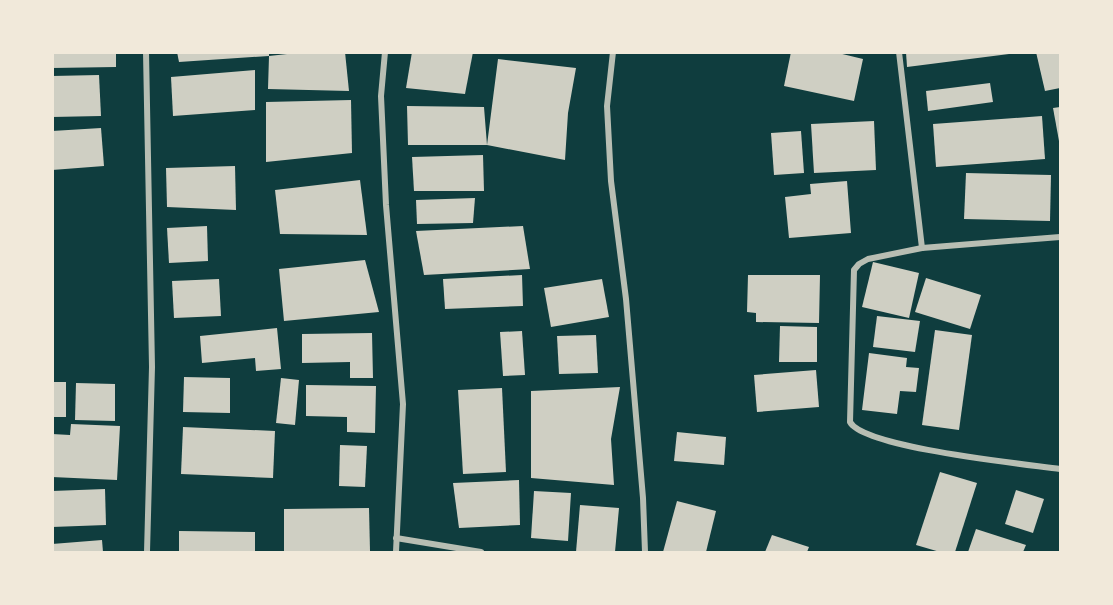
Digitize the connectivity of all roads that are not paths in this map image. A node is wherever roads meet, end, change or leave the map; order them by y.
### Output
1 (146, 52) edge
2 (385, 52) edge
3 (613, 52) edge
4 (899, 52) edge
5 (1060, 237) edge
6 (922, 248) junction
7 (1060, 469) edge
8 (396, 538) junction
9 (147, 552) edge
10 (396, 552) edge
11 (481, 552) edge
12 (645, 552) edge

1 - 9 street
2 - 8 street
3 - 12 street
4 - 6 street
5 - 6 street
6 - 7 street
8 - 10 street
8 - 11 street

